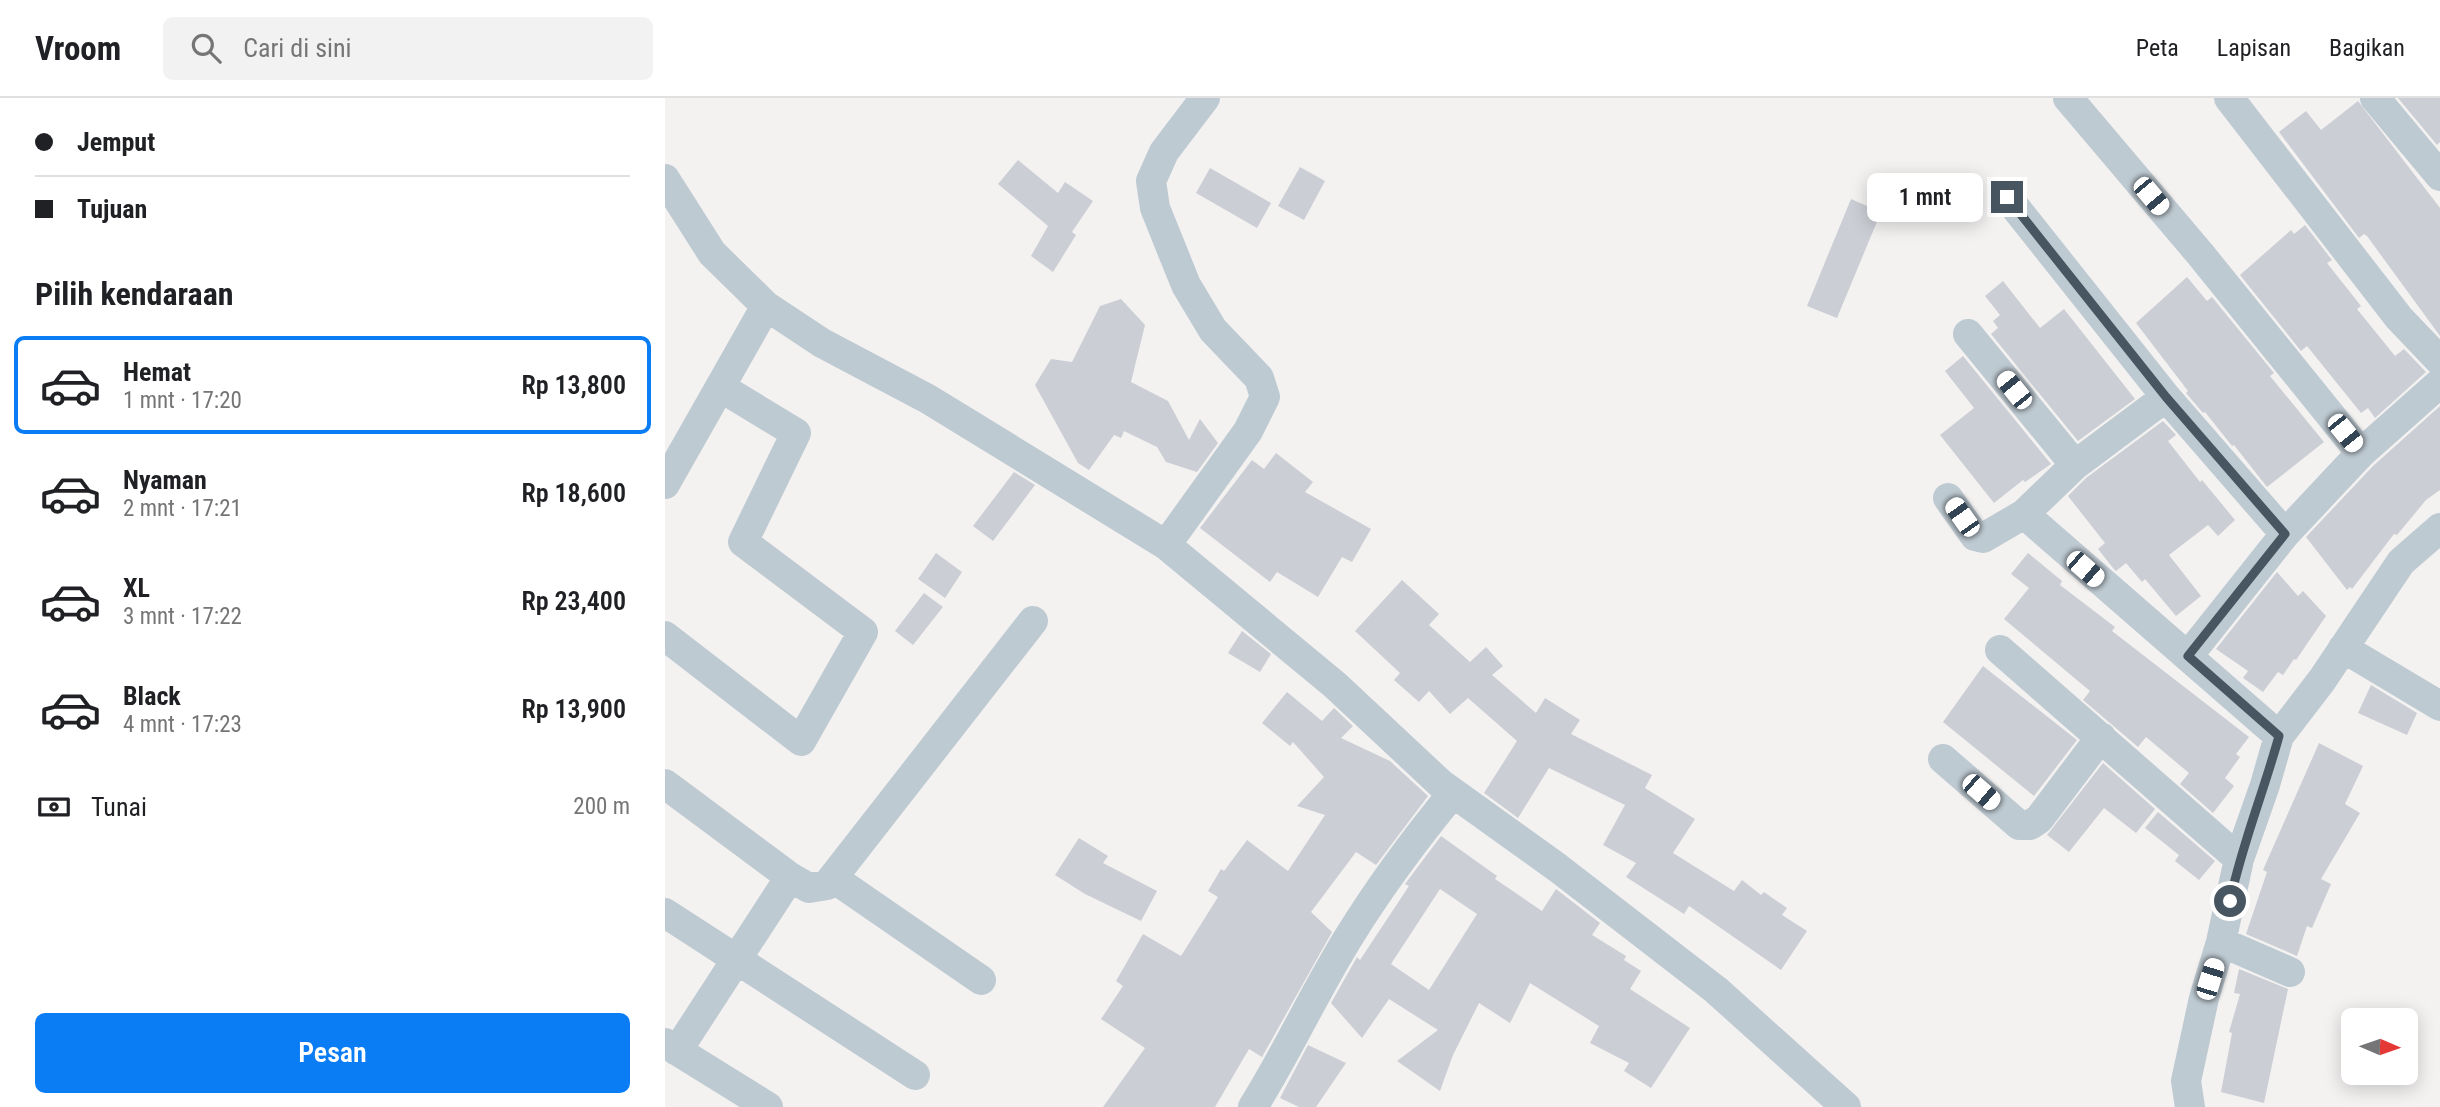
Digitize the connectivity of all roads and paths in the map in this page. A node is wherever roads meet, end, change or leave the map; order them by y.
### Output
1 (1205, 98) edge
2 (2068, 98) edge
3 (2229, 98) edge
4 (2375, 98) edge
5 (2440, 176) edge
6 (665, 179) edge
7 (2007, 197) dead end
8 (766, 306) junction
9 (1968, 334) dead end
10 (2440, 361) edge
11 (2440, 383) edge
12 (720, 387) junction
13 (2166, 397) junction
14 (2361, 453) junction
15 (2075, 465) junction
16 (665, 484) edge
17 (1948, 498) dead end
18 (2024, 514) junction
19 (2440, 528) edge
20 (2285, 534) junction
21 (1166, 545) junction
22 (1033, 621) dead end
23 (665, 636) edge
24 (2343, 648) junction
25 (2000, 650) dead end
26 (2188, 656) junction
27 (2440, 706) edge
28 (2279, 736) junction
29 (2101, 737) junction
30 (1943, 760) dead end
31 (665, 784) edge
32 (1453, 793) junction
33 (2239, 859) junction
34 (790, 877) junction
35 (833, 878) junction
36 (665, 913) edge
37 (2221, 942) junction
38 (735, 958) junction
39 (2290, 972) dead end
40 (981, 980) dead end
41 (671, 1047) edge
42 (915, 1075) dead end
43 (768, 1107) edge
44 (1253, 1107) edge
45 (1846, 1107) edge
46 (2190, 1107) edge

1 - 21 street
2 - 14 street
3 - 10 street
4 - 5 street
6 - 8 street
7 - 13 street
8 - 12 street
8 - 21 street
9 - 15 street
11 - 14 street
12 - 16 street
12 - 23 street
13 - 15 street
13 - 20 street
14 - 20 street
15 - 18 street
17 - 18 street
18 - 26 street
19 - 24 street
20 - 26 street
21 - 32 street
22 - 35 street
24 - 27 street
24 - 28 street
25 - 29 street
26 - 28 street
28 - 33 street
29 - 30 street
29 - 33 street
31 - 34 street
32 - 44 street
32 - 45 street
33 - 37 street
34 - 35 street
34 - 38 street
35 - 40 street
36 - 38 street
37 - 39 street
37 - 46 street
38 - 41 street
38 - 42 street
41 - 43 street

